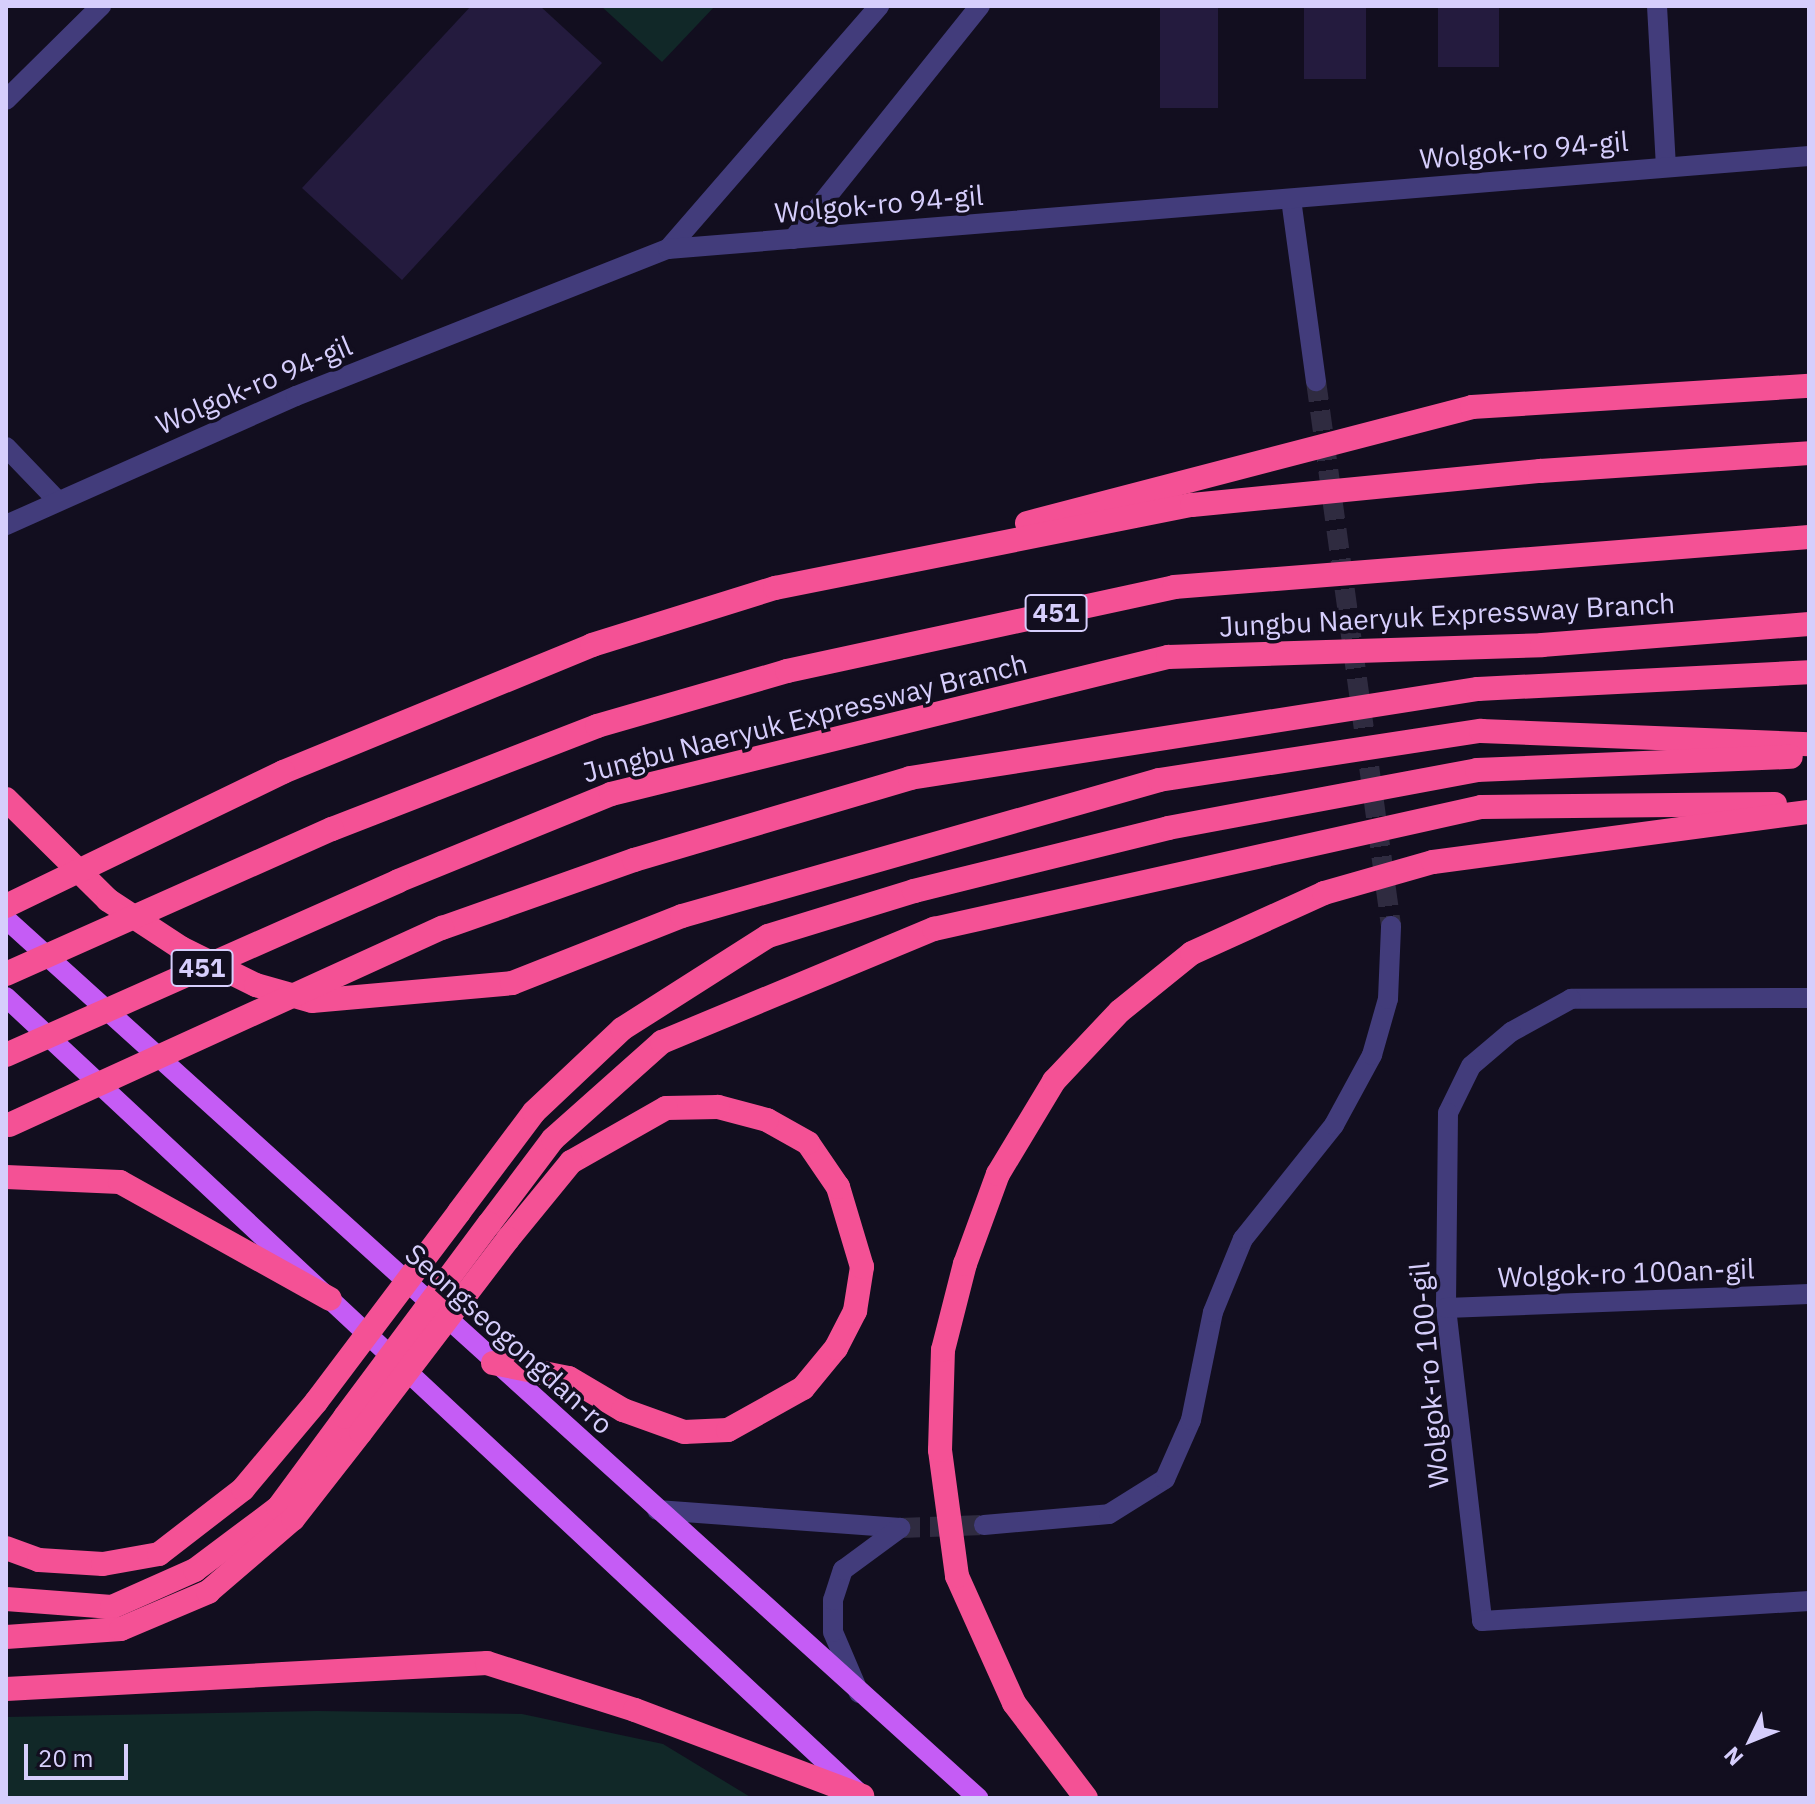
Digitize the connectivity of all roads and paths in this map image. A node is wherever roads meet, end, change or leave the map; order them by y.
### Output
1 (101, 6) edge
2 (879, 6) edge
3 (980, 6) edge
4 (1657, 6) edge
5 (6, 100) edge
6 (1809, 156) edge
7 (1666, 166) junction
8 (1291, 199) junction
9 (793, 239) junction
10 (668, 249) junction
11 (1316, 381) tunnel mouth
12 (1809, 386) edge
13 (6, 447) edge
14 (1809, 453) edge
15 (57, 500) junction
16 (6, 525) edge
17 (1809, 537) edge
18 (775, 588) junction
19 (1809, 624) edge
20 (1809, 672) edge
21 (1809, 744) edge
22 (1809, 757) edge
23 (6, 799) edge
24 (1809, 803) edge
25 (1809, 812) edge
26 (6, 906) edge
27 (6, 919) edge
28 (1391, 926) tunnel mouth
29 (6, 974) edge
30 (6, 997) edge
31 (1809, 998) edge
32 (6, 1055) edge
33 (8, 1126) edge
34 (6, 1177) edge
35 (498, 1231) junction
36 (1809, 1294) edge
37 (330, 1299) junction
38 (1446, 1308) junction
39 (493, 1363) junction
40 (353, 1424) junction
41 (657, 1510) junction
42 (984, 1525) tunnel mouth
43 (6, 1548) edge
44 (6, 1599) edge
45 (1809, 1601) edge
46 (6, 1637) edge
47 (6, 1689) edge
48 (861, 1696) junction
49 (863, 1797) edge
50 (978, 1798) edge
51 (1086, 1798) edge

1 - 5 street
2 - 10 street
3 - 9 street
4 - 7 street
6 - 7 street, Wolgok-ro 94-gil
7 - 8 street, Wolgok-ro 94-gil
8 - 9 street, Wolgok-ro 94-gil
8 - 11 street
9 - 10 street, Wolgok-ro 94-gil
10 - 15 street, Wolgok-ro 94-gil
12 - 18 highway
13 - 15 street
14 - 18 highway
15 - 16 street, Wolgok-ro 94-gil
17 - 29 highway, Jungbu Naeryuk Expressway Branch / 451, bridge
18 - 26 highway, bridge
19 - 32 highway, Jungbu Naeryuk Expressway Branch / 451, bridge
20 - 33 highway, bridge
21 - 23 highway
22 - 43 highway, bridge
24 - 35 highway
25 - 51 highway
27 - 39 main road, Seongseogongdan-ro
28 - 42 street
30 - 37 main road
31 - 38 street, Wolgok-ro 100-gil
34 - 37 highway
35 - 39 highway
35 - 40 highway, bridge
36 - 38 street, Wolgok-ro 100an-gil
37 - 49 main road
38 - 45 street, Wolgok-ro 100-gil
39 - 41 main road, Seongseogongdan-ro
40 - 44 highway
40 - 46 highway
41 - 48 main road, Seongseogongdan-ro
41 - 48 street
47 - 49 highway
48 - 50 main road, Seongseogongdan-ro

